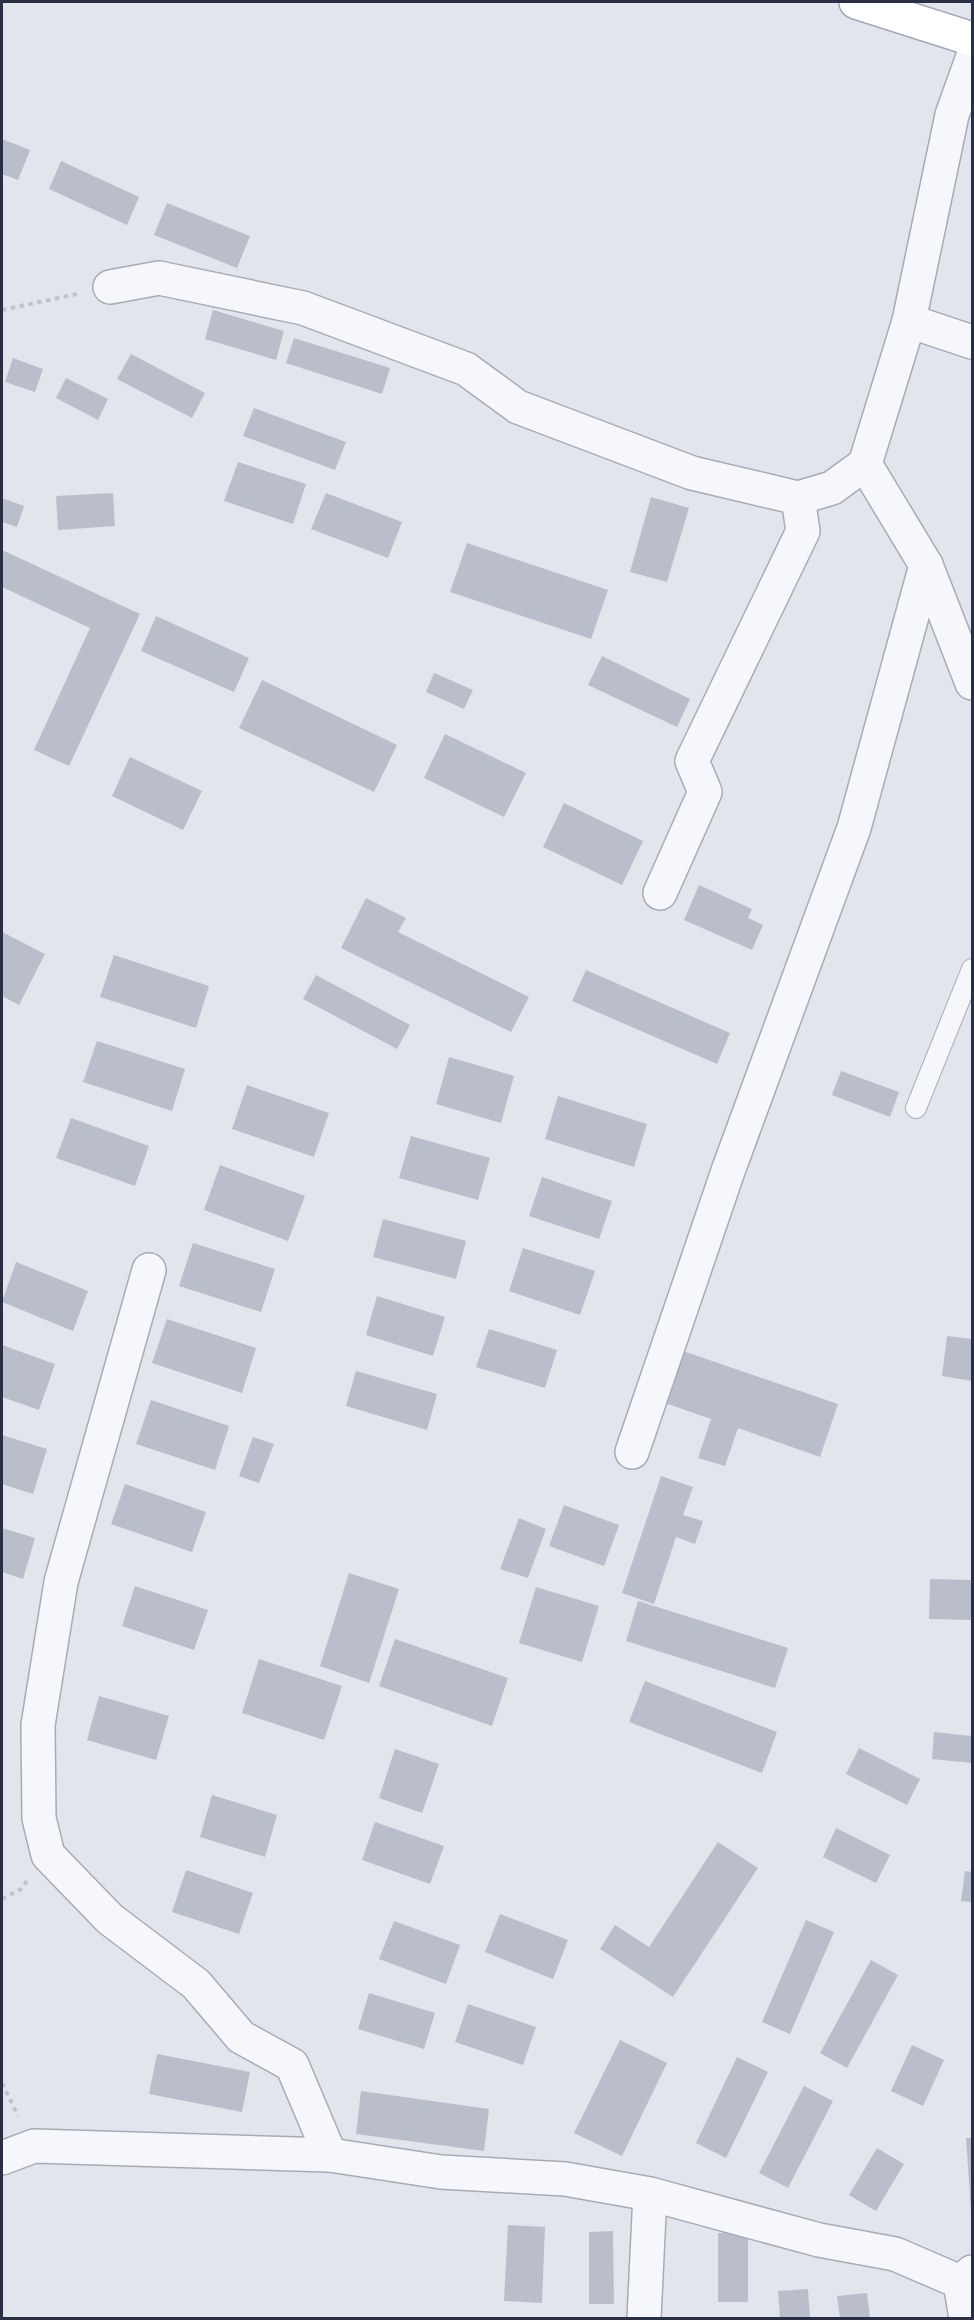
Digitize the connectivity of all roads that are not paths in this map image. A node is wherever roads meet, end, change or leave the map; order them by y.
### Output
1 (856, 2) edge
2 (972, 39) edge
3 (972, 59) edge
4 (110, 287) road end
5 (909, 321) junction
6 (972, 342) edge
7 (865, 464) junction
8 (798, 498) junction
9 (926, 565) junction
10 (972, 683) edge
11 (660, 893) dead end
12 (972, 969) edge
13 (916, 1108) dead end
14 (149, 1270) dead end
15 (632, 1452) dead end
16 (330, 2155) junction
17 (2, 2158) edge
18 (650, 2194) junction
19 (966, 2277) edge
20 (644, 2319) edge
21 (966, 2319) edge

1 - 2 main road
3 - 5 street
4 - 8 street
5 - 6 street
5 - 7 street
7 - 8 street
7 - 9 street
8 - 11 street
9 - 10 street
9 - 15 street
12 - 13 lane
14 - 16 street
16 - 17 street
16 - 18 street
18 - 19 street
18 - 20 street
19 - 21 street

